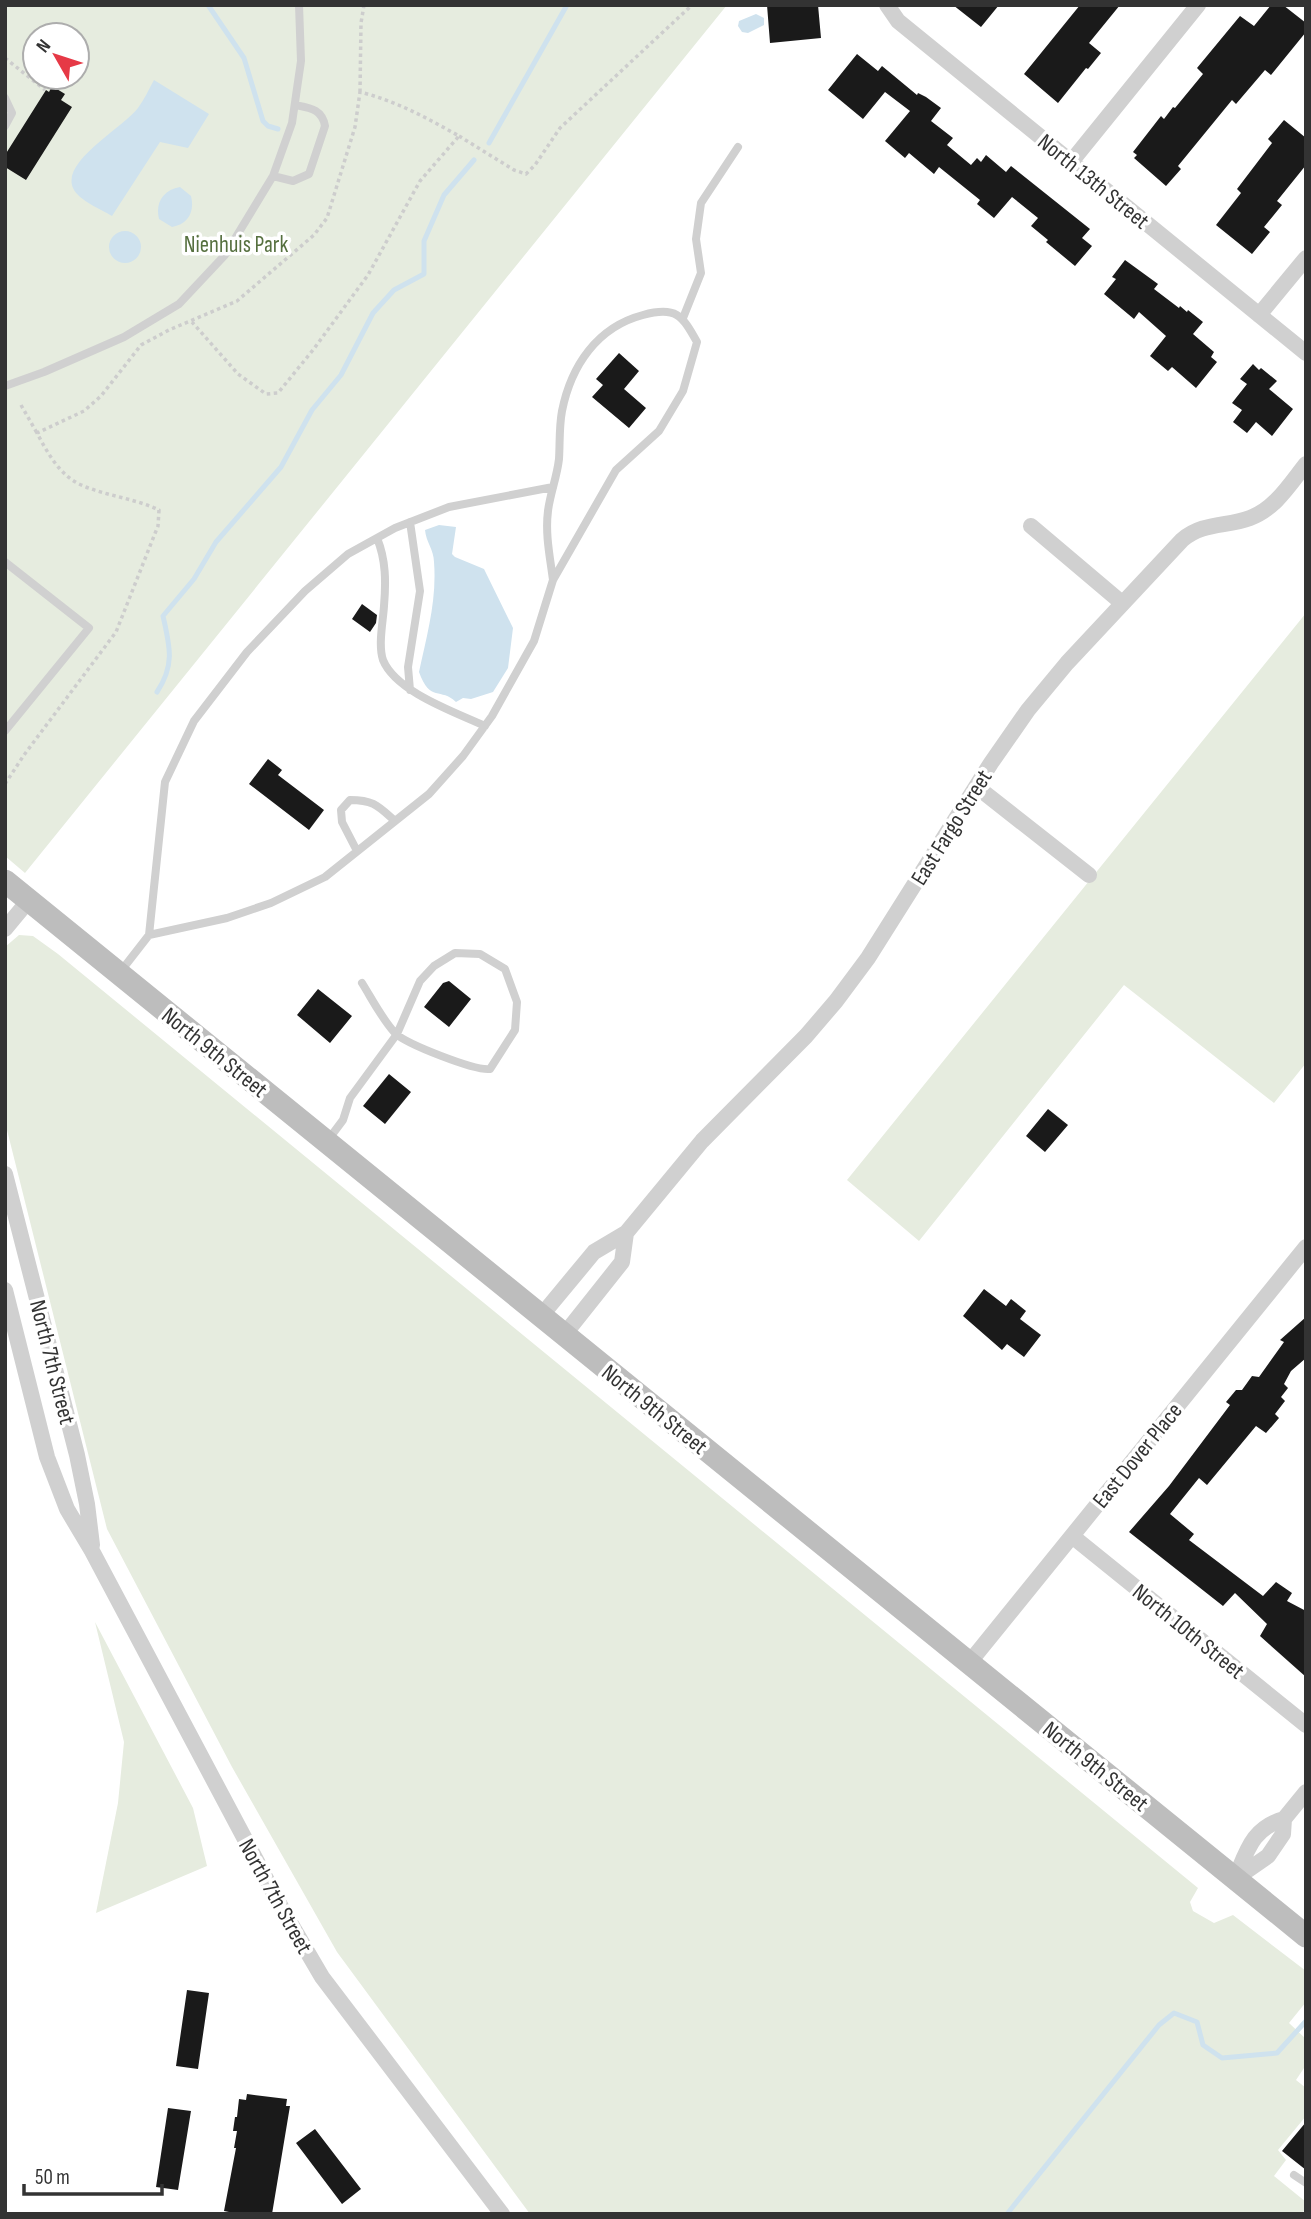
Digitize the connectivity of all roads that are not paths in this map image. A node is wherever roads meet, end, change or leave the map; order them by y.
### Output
1 (299, 5) edge
2 (1198, 5) edge
3 (886, 6) edge
4 (5, 98) edge
5 (295, 105) junction
6 (5, 126) edge
7 (738, 147) dead end
8 (1071, 162) junction
9 (273, 176) junction
10 (1306, 258) edge
11 (1259, 315) junction
12 (683, 318) junction
13 (1306, 353) edge
14 (5, 386) edge
15 (1306, 464) edge
16 (553, 487) junction
17 (411, 522) junction
18 (1031, 526) dead end
19 (377, 538) junction
20 (5, 562) edge
21 (553, 580) junction
22 (1122, 603) junction
23 (410, 690) junction
24 (485, 726) junction
25 (5, 731) edge
26 (977, 787) junction
27 (395, 821) junction
28 (357, 851) junction
29 (1089, 875) dead end
30 (5, 882) edge
31 (29, 900) junction
32 (5, 929) edge
33 (149, 935) junction
34 (119, 973) junction
35 (362, 983) dead end
36 (397, 1034) junction
37 (326, 1142) junction
38 (5, 1174) edge
39 (626, 1233) junction
40 (13, 1236) edge
41 (1306, 1247) edge
42 (5, 1290) edge
43 (541, 1316) junction
44 (564, 1335) junction
45 (1072, 1536) junction
46 (92, 1551) junction
47 (969, 1663) junction
48 (1306, 1726) edge
49 (1306, 1792) edge
50 (1235, 1879) junction
51 (1306, 1936) edge
52 (1294, 2175) dead end
53 (1306, 2183) edge
54 (502, 2214) edge

1 - 5 lane
2 - 8 street
3 - 8 street, North 13th Street
4 - 6 lane
5 - 9 lane
5 - 9 lane
7 - 12 lane
8 - 11 street, North 13th Street
9 - 14 lane
10 - 11 street
11 - 13 street, North 13th Street
12 - 16 lane
12 - 21 lane
15 - 22 street, East Fargo Street
16 - 17 lane
16 - 21 lane
17 - 19 lane
17 - 23 lane
18 - 22 street
19 - 23 lane
19 - 33 lane
20 - 25 lane
21 - 24 lane
22 - 26 street, East Fargo Street
23 - 24 lane
24 - 27 lane
26 - 29 street
26 - 39 street, East Fargo Street
27 - 28 lane
27 - 28 lane
28 - 33 lane
30 - 31 main road, North 9th Street
31 - 32 street
31 - 34 main road, North 9th Street
33 - 34 lane
34 - 37 main road, North 9th Street
35 - 36 lane
36 - 36 lane
36 - 37 lane
37 - 43 main road, North 9th Street
38 - 40 street, North 7th Street
39 - 43 street, East Fargo Street
39 - 44 street, East Fargo Street
40 - 46 street, North 7th Street
41 - 45 street, East Dover Place
42 - 46 street, North 7th Street
43 - 44 main road, North 9th Street
44 - 47 main road, North 9th Street
45 - 47 street, East Dover Place
45 - 48 street, North 10th Street
46 - 54 street, North 7th Street
47 - 50 main road, North 9th Street
49 - 50 street
50 - 51 main road, North 9th Street
52 - 53 lane

